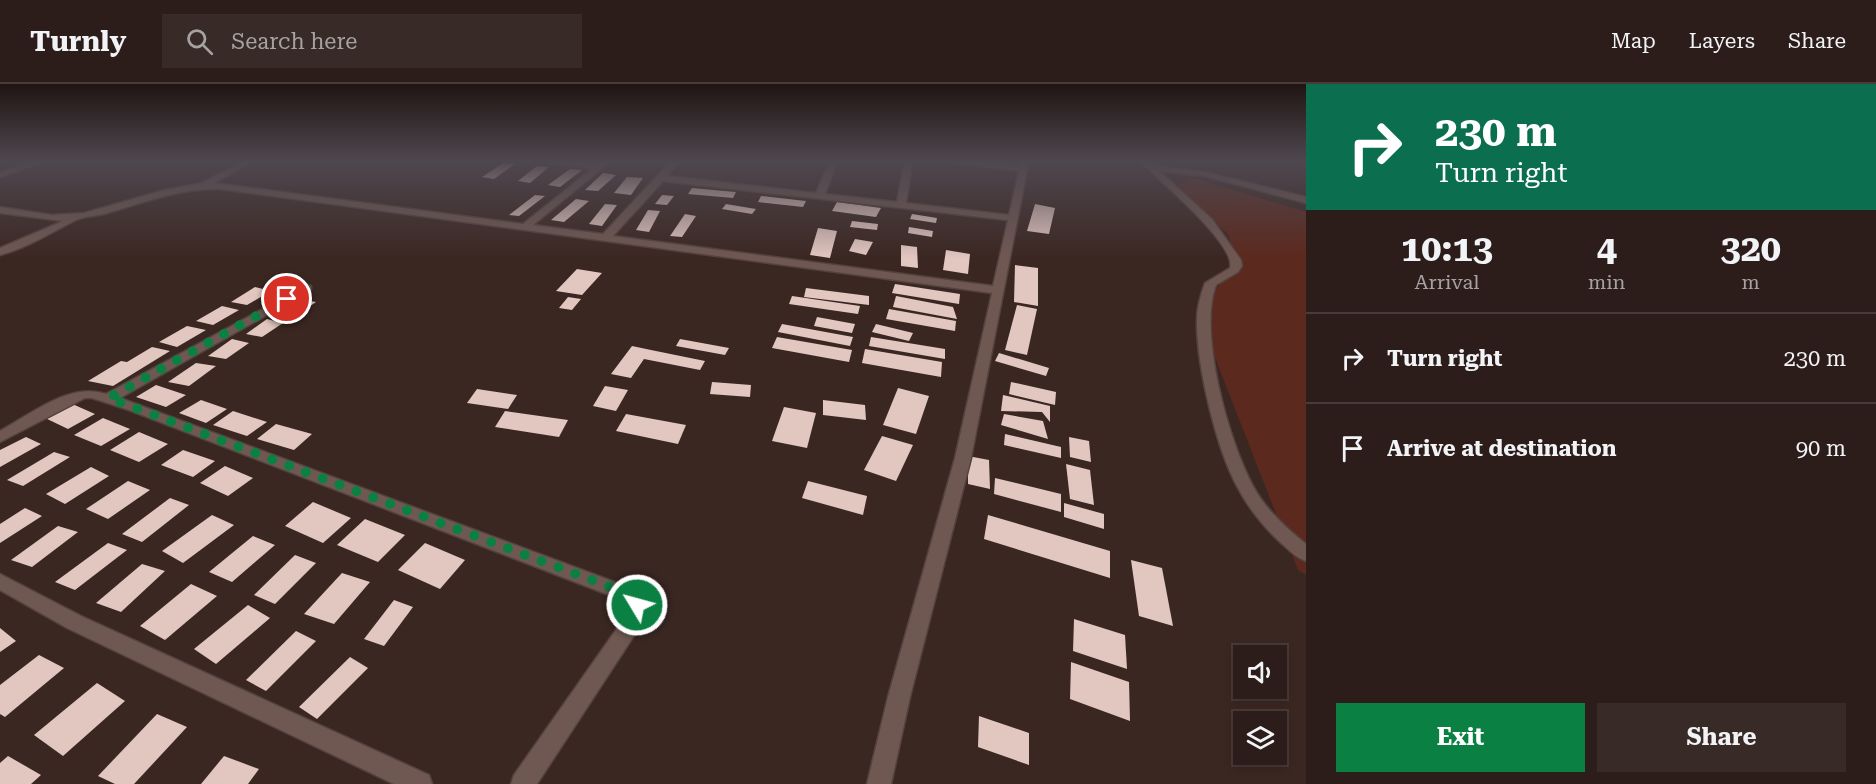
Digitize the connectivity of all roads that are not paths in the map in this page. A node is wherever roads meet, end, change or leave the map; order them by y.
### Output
1 (166, 193) edge
2 (270, 193) edge
3 (568, 193) edge
4 (648, 193) edge
5 (798, 193) edge
6 (903, 193) edge
7 (1019, 193) edge
8 (1178, 193) edge
9 (1278, 193) edge
10 (820, 195) joint
11 (1306, 200) edge
12 (901, 204) junction
13 (0, 210) edge
14 (71, 217) junction
15 (1013, 218) junction
16 (525, 227) junction
17 (606, 237) junction
18 (0, 252) edge
19 (307, 288) dead end
20 (998, 290) junction
21 (109, 398) junction
22 (0, 437) edge
23 (1306, 555) edge
24 (0, 581) edge
25 (420, 784) edge
26 (523, 784) edge
27 (879, 784) edge

1 - 14 street
2 - 16 street
3 - 16 street
4 - 17 street
5 - 10 street
6 - 12 street
7 - 15 street
8 - 23 street
9 - 11 street
10 - 12 street
12 - 15 street
13 - 14 street
14 - 18 street
15 - 20 street
16 - 17 street
17 - 20 street
19 - 21 street
20 - 27 street
21 - 22 street
21 - 26 street
24 - 25 street

